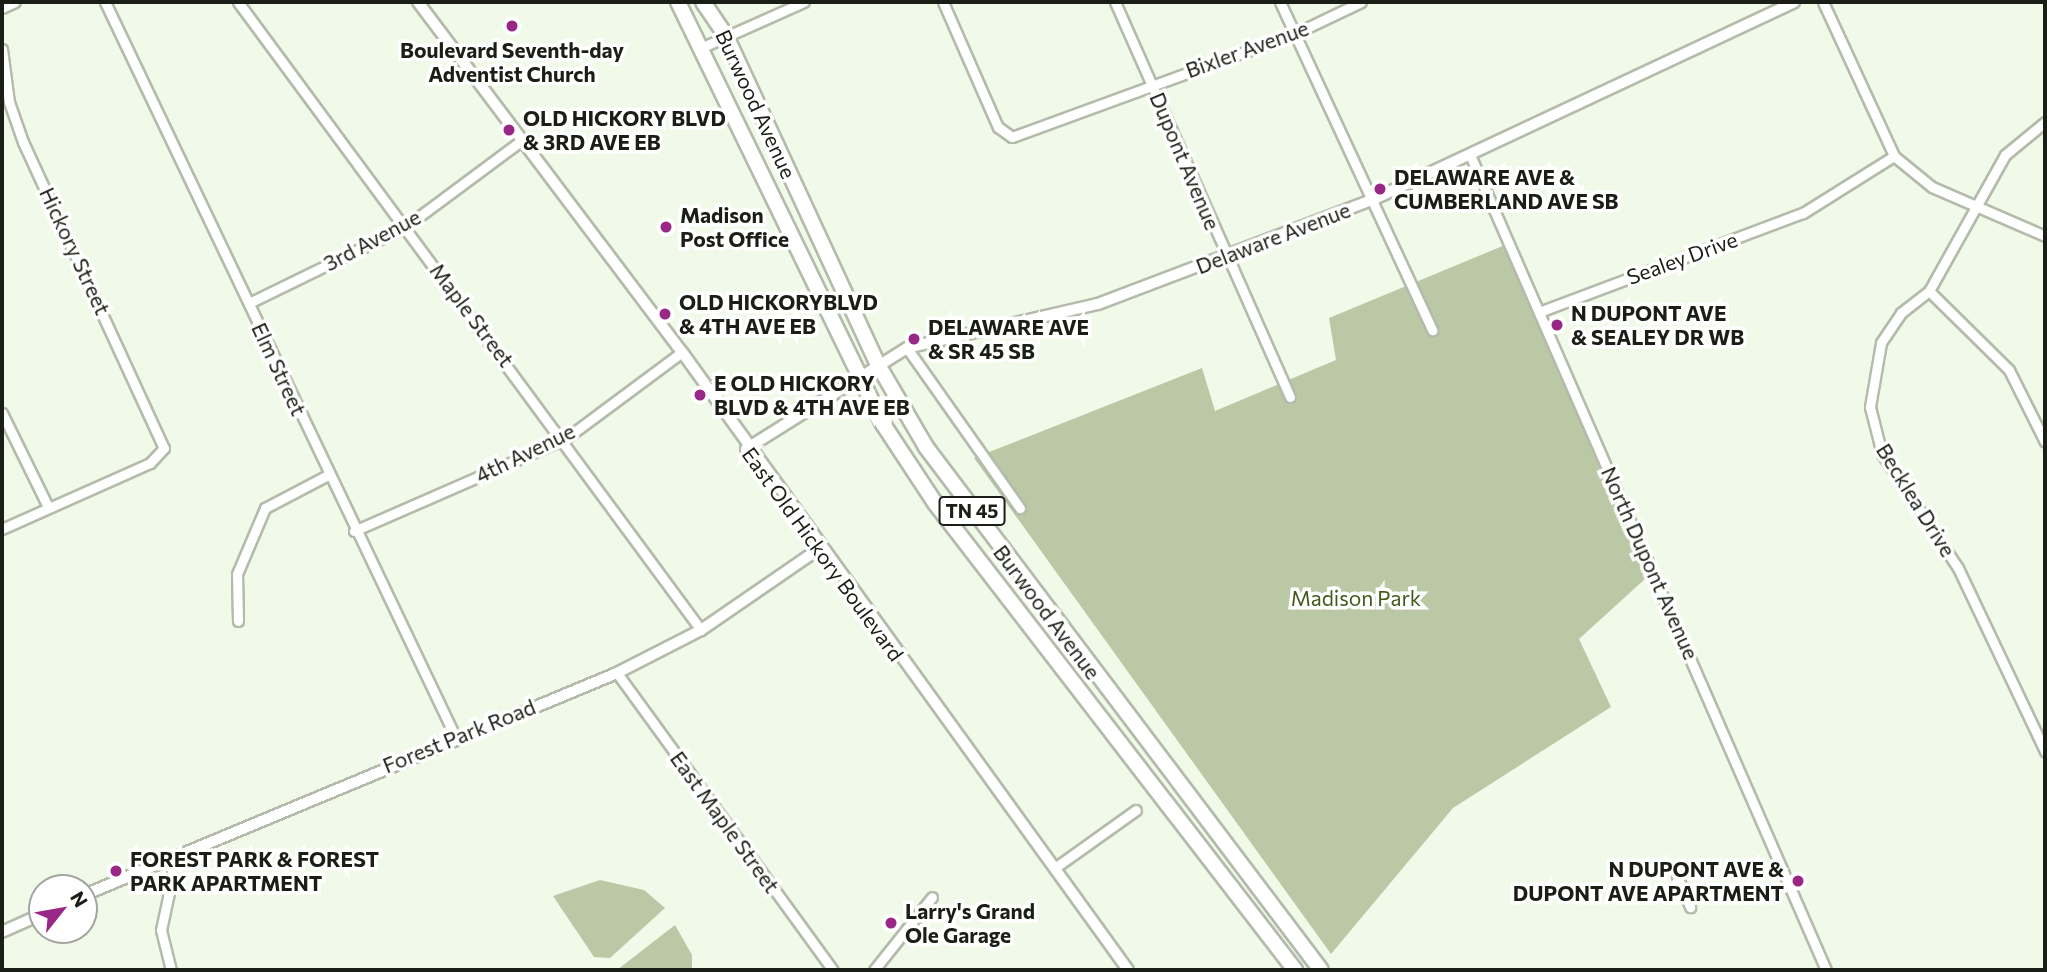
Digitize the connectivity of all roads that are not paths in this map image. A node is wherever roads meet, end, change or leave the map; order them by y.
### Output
1 (15, 2) edge
2 (105, 2) edge
3 (238, 2) edge
4 (418, 2) edge
5 (678, 2) edge
6 (704, 2) edge
7 (804, 2) edge
8 (943, 2) edge
9 (1115, 2) edge
10 (1280, 2) edge
11 (1361, 2) edge
12 (1794, 2) edge
13 (1823, 2) edge
14 (2, 8) edge
15 (1294, 34) junction
16 (726, 36) junction
17 (705, 46) junction
18 (2, 49) edge
19 (1152, 84) junction
20 (2045, 122) edge
21 (521, 141) junction
22 (1471, 156) junction
23 (1894, 156) junction
24 (1372, 200) junction
25 (1977, 205) junction
26 (405, 226) junction
27 (2045, 236) edge
28 (1225, 256) junction
29 (1929, 292) junction
30 (249, 303) junction
31 (1539, 312) junction
32 (1432, 330) dead end
33 (907, 348) junction
34 (682, 352) junction
35 (877, 363) junction
36 (856, 376) junction
37 (1290, 397) dead end
38 (2, 413) edge
39 (565, 439) junction
40 (2045, 442) edge
41 (746, 449) junction
42 (328, 475) junction
43 (48, 507) junction
44 (1020, 509) dead end
45 (2, 529) edge
46 (354, 531) junction
47 (819, 550) junction
48 (238, 621) dead end
49 (701, 630) junction
50 (617, 673) junction
51 (455, 736) junction
52 (2045, 751) edge
53 (1136, 810) dead end
54 (167, 859) junction
55 (1056, 867) junction
56 (1677, 876) dead end
57 (98, 889) edge
58 (932, 897) dead end
59 (1690, 907) dead end
60 (28, 920) edge
61 (2, 932) edge
62 (171, 970) edge
63 (833, 970) edge
64 (873, 970) edge
65 (1128, 970) edge
66 (1295, 970) edge
67 (1321, 970) edge
68 (1826, 970) edge

1 - 14 street
2 - 30 street, Elm Street
3 - 26 street, Maple Street
4 - 21 street, East Old Hickory Boulevard
5 - 17 main road, Burwood Avenue / TN 45
6 - 16 main road, Burwood Avenue / TN 45
7 - 16 street
8 - 19 street, Bixler Avenue
9 - 19 street, Dupont Avenue
10 - 15 street
11 - 15 street, Bixler Avenue
12 - 22 street, Delaware Avenue
13 - 23 street
15 - 19 street, Bixler Avenue
15 - 24 street
16 - 17 street
16 - 35 main road, Burwood Avenue / TN 45
17 - 36 main road, Burwood Avenue / TN 45
18 - 43 street, Hickory Street
19 - 28 street, Dupont Avenue
20 - 25 street, Becklea Drive
21 - 26 street, 3rd Avenue
21 - 34 street, East Old Hickory Boulevard
22 - 24 street, Delaware Avenue
22 - 31 street, North Dupont Avenue
23 - 25 street
23 - 31 street, Sealey Drive
24 - 28 street, Delaware Avenue
24 - 32 street
25 - 27 street
25 - 29 street, Becklea Drive
26 - 30 street, 3rd Avenue
26 - 39 street, Maple Street
28 - 33 street, Delaware Avenue
28 - 37 street, Dupont Avenue
29 - 40 street
29 - 52 street, Becklea Drive
30 - 42 street, Elm Street
31 - 68 street, North Dupont Avenue
33 - 35 street, Delaware Avenue
33 - 44 street
34 - 39 street, 4th Avenue
34 - 41 street, East Old Hickory Boulevard
35 - 36 street, Delaware Avenue
35 - 67 main road, Burwood Avenue / TN 45
36 - 41 street, Delaware Avenue
36 - 66 main road, Burwood Avenue / TN 45
38 - 43 street
39 - 46 street, 4th Avenue
39 - 49 street, Maple Street
41 - 47 street, East Old Hickory Boulevard
42 - 46 street, Elm Street
42 - 48 street
43 - 45 street
46 - 51 street, Elm Street
47 - 49 street, Forest Park Road
47 - 55 street, East Old Hickory Boulevard
49 - 50 street, Forest Park Road
50 - 51 street, Forest Park Road
50 - 63 street, East Maple Street
51 - 54 street, Forest Park Road
53 - 55 street
54 - 57 street, Forest Park Road
54 - 62 street
55 - 65 street, East Old Hickory Boulevard
56 - 59 street
58 - 64 street
60 - 61 street

